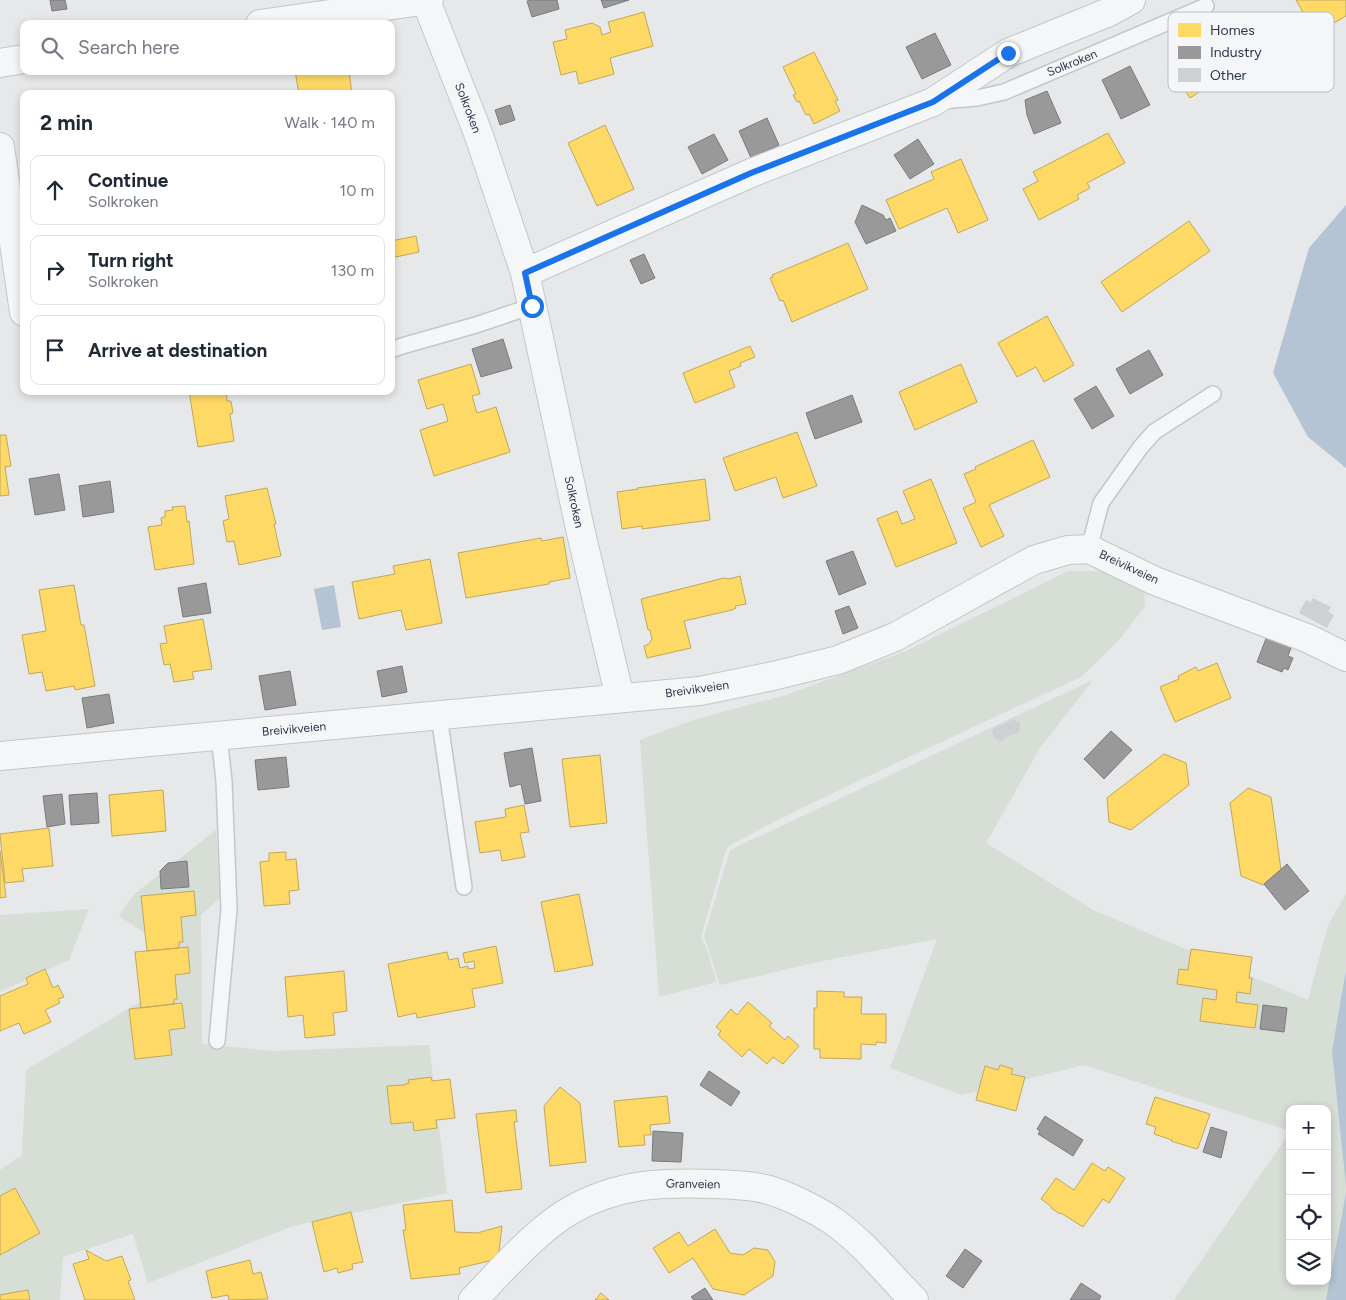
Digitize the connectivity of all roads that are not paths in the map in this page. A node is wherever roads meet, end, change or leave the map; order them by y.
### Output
1 (427, 0) edge
2 (1131, 0) edge
3 (1206, 6) dead end
4 (1192, 12) edge
5 (286, 20) edge
6 (1168, 22) edge
7 (20, 60) edge
8 (0, 63) edge
9 (933, 102) junction
10 (0, 146) edge
11 (525, 273) junction
12 (20, 284) edge
13 (532, 306) junction
14 (395, 349) edge
15 (1213, 394) dead end
16 (1089, 549) junction
17 (1346, 657) edge
18 (620, 698) junction
19 (439, 716) junction
20 (219, 736) junction
21 (0, 756) edge
22 (464, 887) dead end
23 (217, 1041) dead end
24 (473, 1300) edge
25 (914, 1300) edge

1 - 5 street
1 - 11 street, Solkroken
2 - 9 street, Solkroken
3 - 4 lane, Solkroken
6 - 9 lane, Solkroken
7 - 8 street
9 - 11 street, Solkroken
10 - 12 street
11 - 13 street, Solkroken
13 - 14 lane
13 - 18 street, Solkroken
15 - 16 lane
16 - 17 street, Breivikveien
16 - 18 street, Breivikveien
18 - 19 street, Breivikveien
19 - 20 street, Breivikveien
19 - 22 lane
20 - 21 street, Breivikveien
20 - 23 lane
24 - 25 street, Granveien

